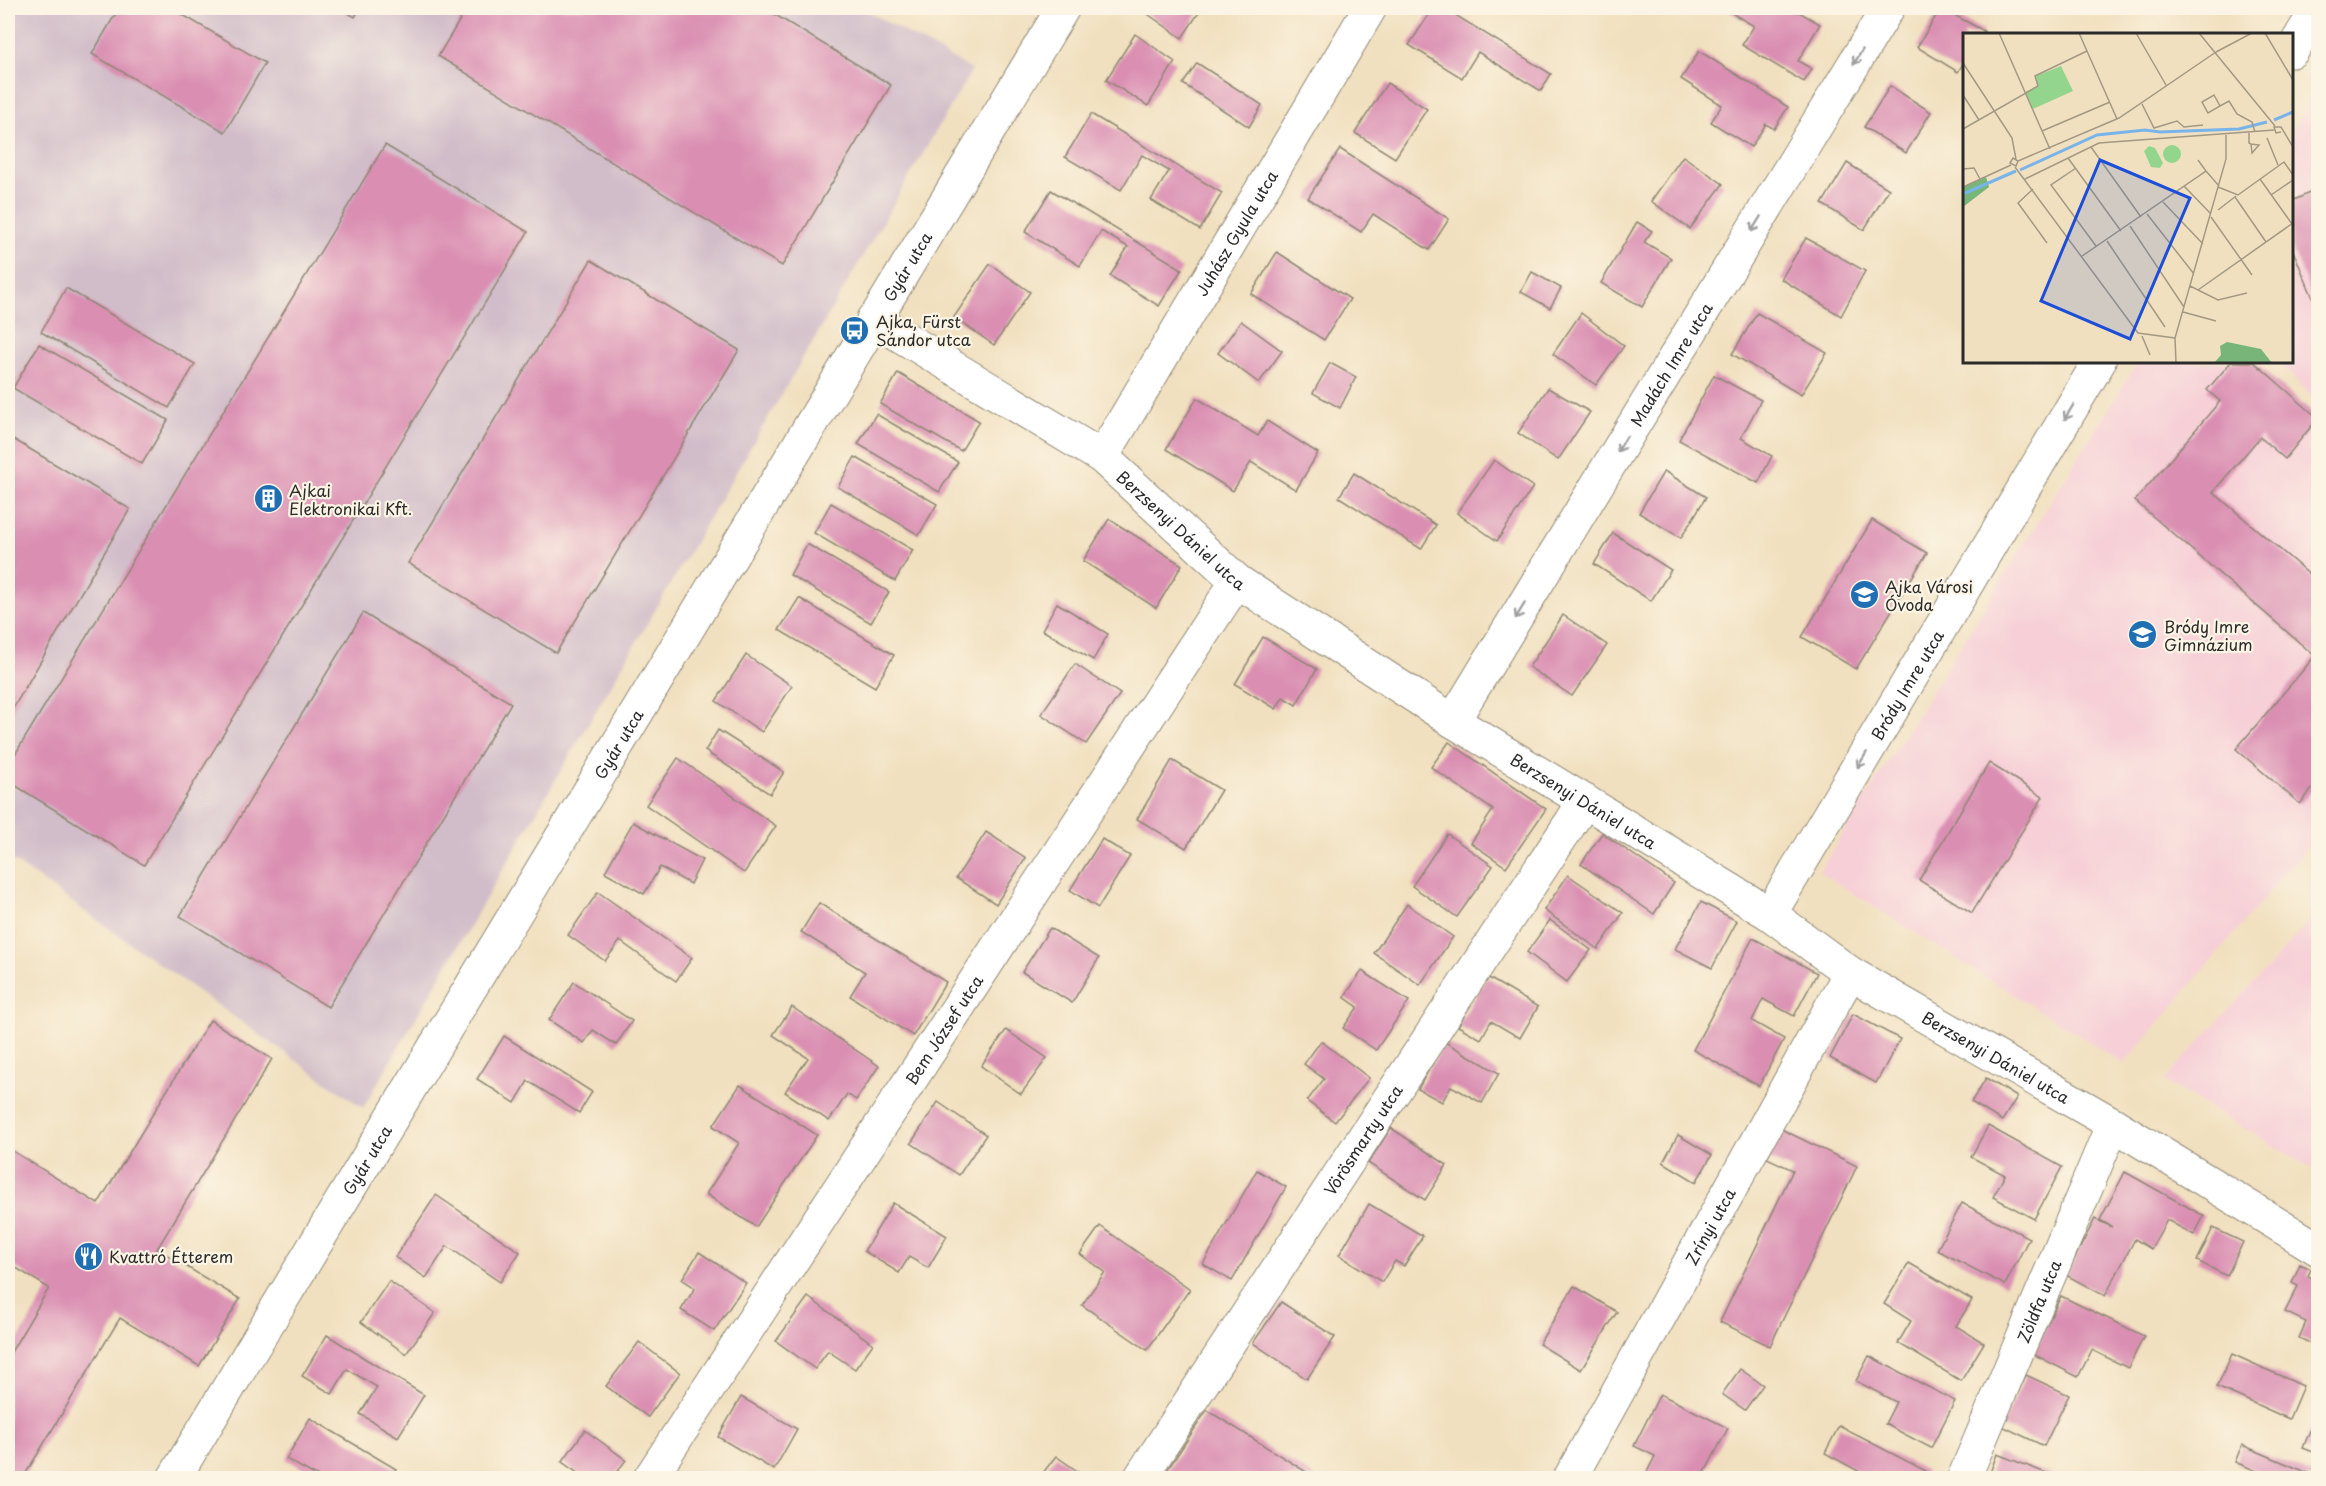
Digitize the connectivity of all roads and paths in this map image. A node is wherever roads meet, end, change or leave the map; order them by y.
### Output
1 (1063, 8) edge
2 (1370, 8) edge
3 (1888, 8) edge
4 (2319, 8) edge
5 (2293, 49) edge
6 (873, 319) junction
7 (2098, 363) edge
8 (1102, 457) junction
9 (1237, 581) junction
10 (1453, 721) junction
11 (1585, 801) junction
12 (1770, 914) junction
13 (1850, 974) junction
14 (2113, 1124) junction
15 (2319, 1249) edge
16 (174, 1479) edge
17 (650, 1479) edge
18 (1140, 1479) edge
19 (1570, 1479) edge
20 (1964, 1479) edge

1 - 6 street, Gyár utca
2 - 8 street, Juhász Gyula utca
3 -> 10 street, Madách Imre utca
4 - 5 street
6 - 8 street, Berzsenyi Dániel utca
6 - 16 street, Gyár utca
7 -> 12 street, Bródy Imre utca
8 - 9 street, Berzsenyi Dániel utca
9 - 10 street, Berzsenyi Dániel utca
9 - 17 street, Bem József utca
10 - 11 street, Berzsenyi Dániel utca
11 - 12 street, Berzsenyi Dániel utca
11 - 18 street, Vörösmarty utca
12 - 13 street, Berzsenyi Dániel utca
13 - 14 street, Berzsenyi Dániel utca
13 - 19 street, Zrínyi utca
14 - 15 street, Berzsenyi Dániel utca
14 - 20 street, Zöldfa utca

